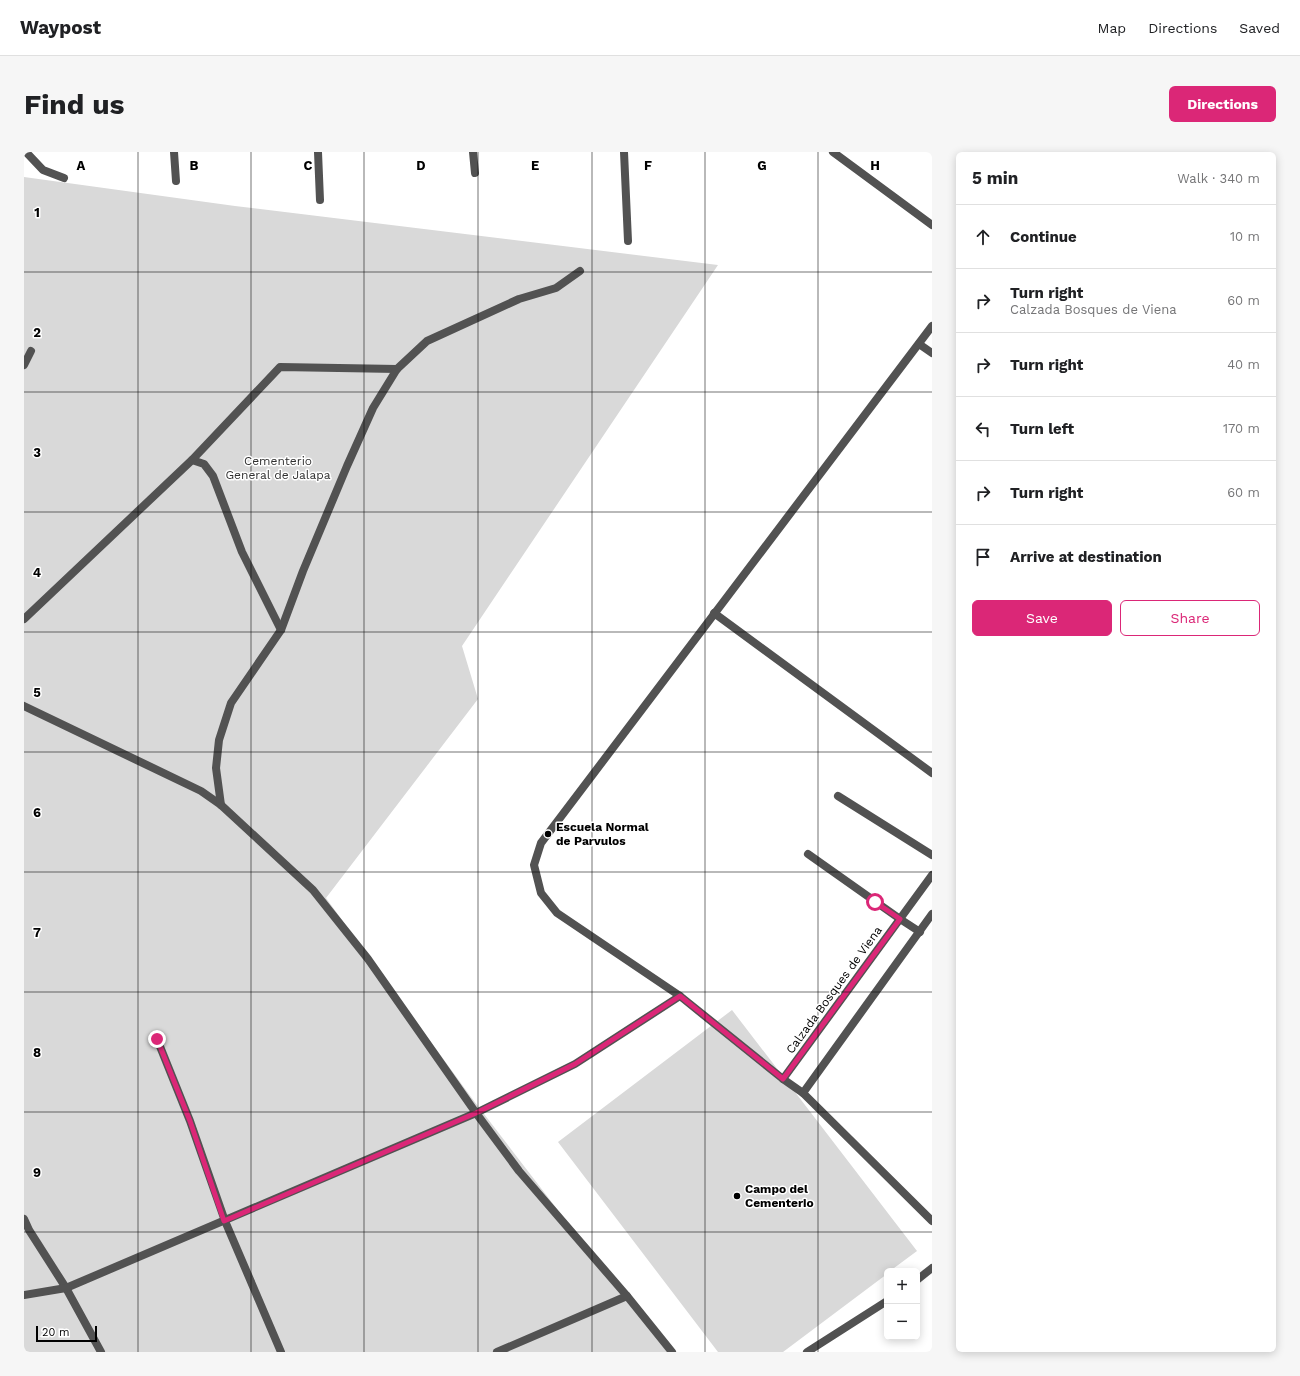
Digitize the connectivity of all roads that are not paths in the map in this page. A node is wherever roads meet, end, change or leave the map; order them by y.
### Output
1 (26, 152) edge
2 (174, 152) edge
3 (318, 152) edge
4 (473, 152) edge
5 (624, 152) edge
6 (833, 152) edge
7 (475, 173) dead end
8 (64, 178) dead end
9 (176, 181) dead end
10 (320, 200) dead end
11 (932, 226) edge
12 (628, 241) dead end
13 (580, 271) dead end
14 (932, 326) edge
15 (919, 344) junction
16 (31, 351) dead end
17 (932, 353) edge
18 (24, 365) edge
19 (397, 369) junction
20 (192, 460) junction
21 (714, 613) junction
22 (24, 619) edge
23 (281, 630) junction
24 (24, 706) edge
25 (932, 773) edge
26 (838, 796) dead end
27 (220, 805) junction
28 (808, 854) dead end
29 (932, 855) edge
30 (932, 875) edge
31 (932, 914) edge
32 (900, 919) junction
33 (920, 932) junction
34 (680, 996) junction
35 (157, 1039) dead end
36 (783, 1079) junction
37 (803, 1093) junction
38 (476, 1113) junction
39 (24, 1219) edge
40 (224, 1221) junction
41 (932, 1221) edge
42 (932, 1268) edge
43 (920, 1278) edge
44 (66, 1288) junction
45 (24, 1295) edge
46 (628, 1296) junction
47 (884, 1303) edge
48 (101, 1352) edge
49 (281, 1352) edge
50 (497, 1352) edge
51 (672, 1352) edge
52 (807, 1352) edge

1 - 8 street
2 - 9 street
3 - 10 street
4 - 7 street
5 - 12 street
6 - 11 street
13 - 19 street
14 - 15 street
15 - 17 street
15 - 21 street
16 - 18 street
19 - 20 street
19 - 23 street
20 - 22 street
20 - 23 street
21 - 25 street
21 - 34 street
23 - 27 street
24 - 27 street
26 - 29 street
27 - 38 street
28 - 32 street
30 - 32 street, Calzada Bosques de Viena
31 - 33 street
32 - 33 street
32 - 36 street, Calzada Bosques de Viena
33 - 37 street
34 - 36 street
34 - 38 street
35 - 40 street
36 - 37 street
37 - 41 street
38 - 40 street
38 - 46 street
39 - 44 street
40 - 44 street
40 - 49 street
42 - 43 street
44 - 45 street
44 - 48 street
46 - 50 street
46 - 51 street
47 - 52 street

